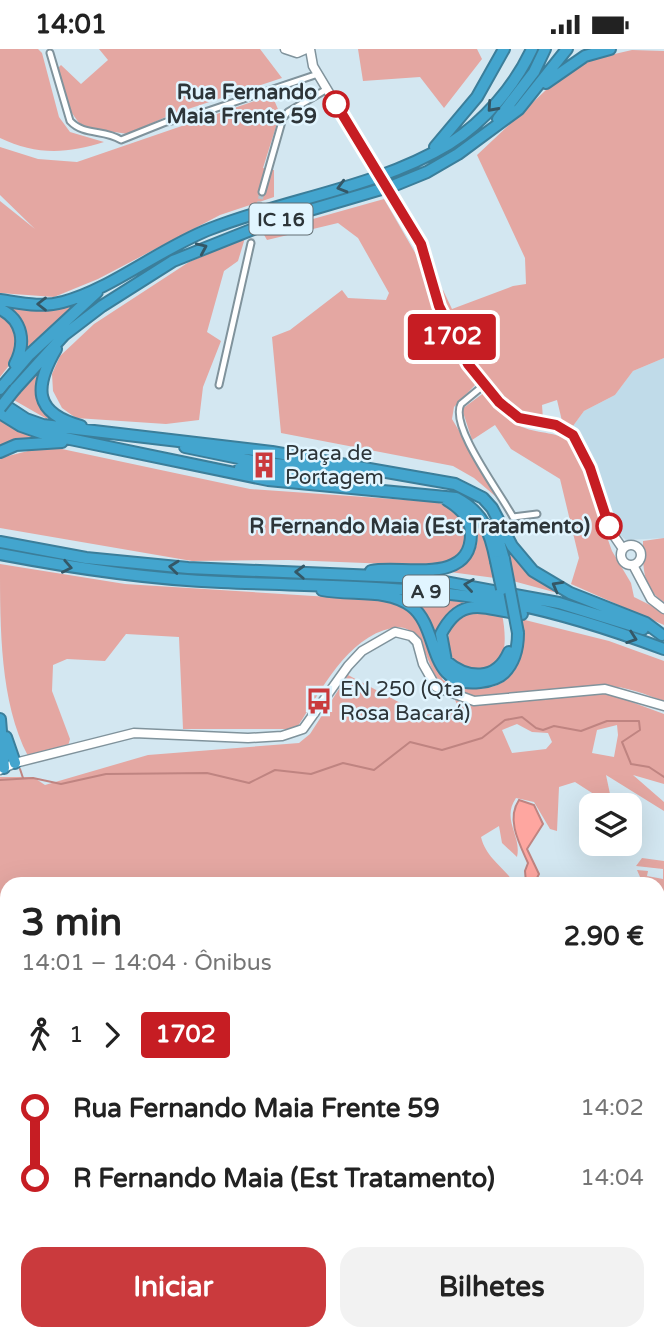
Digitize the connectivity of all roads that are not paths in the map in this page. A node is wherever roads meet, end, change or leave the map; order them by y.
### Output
1 (285, 49) edge
2 (308, 49) edge
3 (492, 49) edge
4 (504, 49) edge
5 (567, 49) edge
6 (610, 49) edge
7 (531, 50) edge
8 (545, 50) edge
9 (50, 53) dead end
10 (297, 53) junction
11 (493, 68) junction
12 (316, 70) junction
13 (327, 89) junction
14 (530, 96) junction
15 (489, 130) junction
16 (421, 160) junction
17 (262, 193) tunnel mouth
18 (251, 243) tunnel mouth
19 (113, 279) junction
20 (0, 300) edge
21 (0, 309) edge
22 (64, 335) junction
23 (484, 385) junction
24 (6, 386) edge
25 (219, 386) dead end
26 (0, 402) edge
27 (0, 411) edge
28 (104, 432) junction
29 (84, 443) junction
30 (0, 452) edge
31 (470, 491) junction
32 (428, 494) junction
33 (537, 514) dead end
34 (0, 542) edge
35 (623, 549) junction
36 (0, 554) edge
37 (500, 560) junction
38 (633, 565) junction
39 (358, 574) junction
40 (299, 585) junction
41 (664, 609) edge
42 (552, 613) junction
43 (514, 633) junction
44 (663, 636) edge
45 (664, 649) edge
46 (664, 707) edge
47 (0, 718) edge
48 (6, 767) edge

1 - 10 street
2 - 10 street
2 - 12 street
3 - 11 highway
4 - 11 highway
5 - 14 highway
6 - 14 highway
7 -> 16 highway, IC 16
8 - 15 highway, IC 16
9 - 12 street
10 - 12 street
11 - 16 highway
12 - 13 street
13 - 17 street
13 - 23 street, bridge
14 - 15 highway
22 -> 15 highway, IC 16
16 -> 19 highway, IC 16
18 - 25 street
19 -> 20 highway
19 - 24 highway
21 - 24 highway
22 - 24 highway
22 - 28 highway
23 - 33 street
23 - 35 street
24 - 27 highway, bridge
26 - 28 highway
27 - 29 highway
28 - 31 highway
29 - 30 highway
29 - 32 highway
31 - 37 highway
44 -> 31 highway
32 - 37 highway
32 - 39 highway
39 -> 34 highway, A 9
35 - 38 street
35 - 38 street
36 -> 40 highway, A 9
37 - 43 highway, bridge
38 - 41 street
44 -> 39 highway, A 9
40 - 42 highway, A 9
40 - 43 highway
42 - 43 highway
42 -> 45 highway, A 9
46 - 48 street
47 - 48 highway

